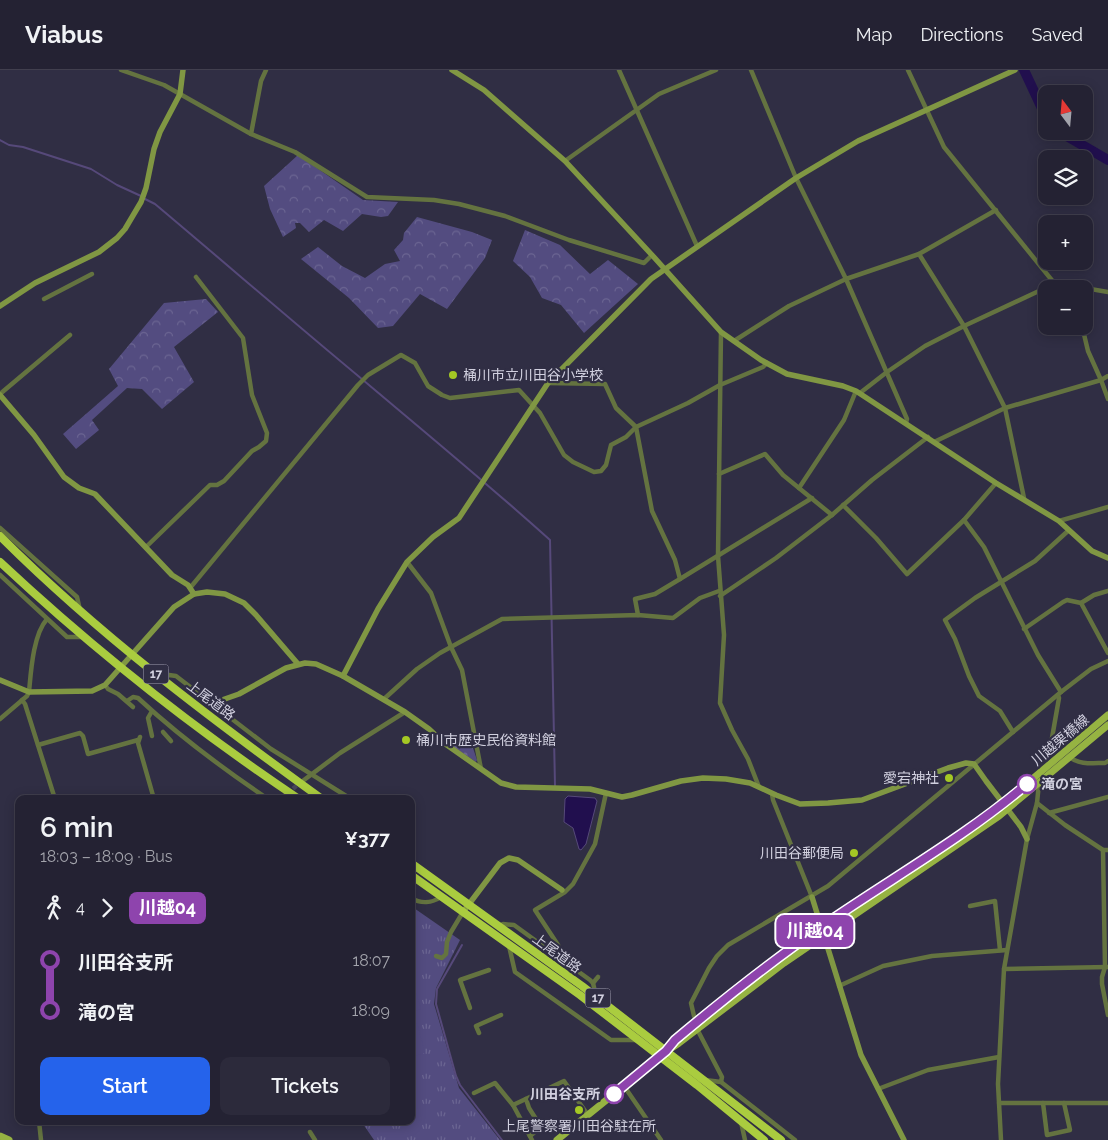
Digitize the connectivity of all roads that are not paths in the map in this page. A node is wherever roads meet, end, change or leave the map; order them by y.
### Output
1 (121, 70) edge
2 (183, 70) edge
3 (266, 70) edge
4 (452, 70) edge
5 (620, 70) edge
6 (716, 70) edge
7 (750, 70) edge
8 (908, 70) edge
9 (1015, 70) edge
10 (180, 94) junction
11 (637, 110) junction
12 (926, 111) junction
13 (251, 134) junction
14 (565, 161) junction
15 (796, 178) junction
16 (996, 210) junction
17 (697, 246) junction
18 (919, 254) junction
19 (652, 255) junction
20 (665, 269) junction
21 (92, 274) dead end
22 (196, 277) dead end
23 (846, 279) junction
24 (1054, 280) edge
25 (1093, 289) edge
26 (1038, 291) edge
27 (1108, 292) edge
28 (44, 299) dead end
29 (0, 306) edge
30 (964, 326) junction
31 (721, 332) junction
32 (70, 335) dead end
33 (1084, 335) edge
34 (734, 341) junction
35 (767, 363) junction
36 (887, 372) junction
37 (1108, 376) edge
38 (1101, 380) junction
39 (548, 382) junction
40 (720, 385) junction
41 (858, 392) junction
42 (0, 394) edge
43 (1108, 399) edge
44 (532, 404) junction
45 (1005, 408) junction
46 (906, 423) junction
47 (636, 427) junction
48 (928, 437) junction
49 (934, 442) junction
50 (719, 474) junction
51 (996, 483) junction
52 (799, 488) junction
53 (812, 498) junction
54 (1024, 498) junction
55 (843, 505) junction
56 (1108, 507) edge
57 (832, 514) junction
58 (964, 520) junction
59 (1059, 520) junction
60 (0, 528) edge
61 (1069, 530) junction
62 (0, 536) edge
63 (0, 542) edge
64 (146, 548) junction
65 (718, 556) junction
66 (1108, 558) edge
67 (0, 560) edge
68 (407, 562) junction
69 (0, 575) edge
70 (680, 579) junction
71 (1003, 582) junction
72 (190, 588) junction
73 (58, 591) junction
74 (1108, 591) edge
75 (719, 593) junction
76 (194, 594) junction
77 (1081, 603) junction
78 (80, 610) junction
79 (638, 615) junction
80 (47, 619) junction
81 (1024, 629) junction
82 (83, 637) junction
83 (451, 647) junction
84 (1108, 653) edge
85 (132, 654) junction
86 (1108, 661) edge
87 (298, 664) junction
88 (121, 667) junction
89 (343, 676) junction
90 (160, 677) junction
91 (0, 680) edge
92 (104, 685) junction
93 (29, 692) junction
94 (1059, 694) junction
95 (384, 699) junction
96 (22, 700) junction
97 (127, 701) junction
98 (215, 706) junction
99 (133, 707) dead end
100 (152, 711) junction
101 (405, 712) junction
102 (1108, 715) edge
103 (0, 719) edge
104 (1108, 725) edge
105 (163, 732) dead end
106 (1013, 732) junction
107 (152, 736) dead end
108 (171, 741) dead end
109 (38, 745) junction
110 (1049, 756) dead end
111 (1069, 757) junction
112 (1108, 761) edge
113 (974, 764) junction
114 (481, 770) junction
115 (312, 774) junction
116 (304, 780) tunnel mouth
117 (1039, 782) junction
118 (759, 787) junction
119 (606, 793) junction
120 (772, 794) junction
121 (54, 795) edge
122 (153, 795) edge
123 (262, 795) edge
124 (293, 795) edge
125 (317, 795) edge
126 (345, 795) edge
127 (1108, 797) edge
128 (1037, 803) junction
129 (1006, 806) junction
130 (1049, 812) junction
131 (1026, 839) junction
132 (1105, 850) edge
133 (415, 865) edge
134 (415, 878) edge
135 (562, 890) dead end
136 (441, 896) junction
137 (812, 897) junction
138 (415, 900) edge
139 (468, 905) junction
140 (970, 906) dead end
141 (463, 912) junction
142 (499, 926) junction
143 (821, 927) junction
144 (824, 936) junction
145 (509, 946) junction
146 (1000, 950) junction
147 (1007, 950) junction
148 (436, 956) dead end
149 (555, 956) junction
150 (1107, 967) edge
151 (1004, 969) junction
152 (488, 970) dead end
153 (598, 977) dead end
154 (593, 983) junction
155 (839, 986) junction
156 (596, 996) junction
157 (470, 1008) dead end
158 (501, 1015) dead end
159 (1108, 1015) edge
160 (698, 1021) junction
161 (697, 1029) junction
162 (479, 1033) dead end
163 (637, 1040) junction
164 (663, 1054) junction
165 (999, 1056) junction
166 (704, 1080) junction
167 (721, 1082) junction
168 (624, 1086) junction
169 (878, 1089) junction
170 (474, 1093) dead end
171 (526, 1099) junction
172 (999, 1103) junction
173 (1043, 1103) junction
174 (1064, 1103) junction
175 (1108, 1103) edge
176 (513, 1105) junction
177 (588, 1115) junction
178 (740, 1121) junction
179 (39, 1125) edge
180 (310, 1132) dead end
181 (0, 1136) edge
182 (566, 1137) edge
183 (531, 1138) edge
184 (9, 1140) edge
185 (41, 1140) edge
186 (315, 1140) edge
187 (557, 1140) edge
188 (661, 1140) edge
189 (745, 1140) edge
190 (764, 1140) edge
191 (781, 1140) edge
192 (795, 1140) edge
193 (904, 1140) edge
194 (1001, 1140) edge

1 - 10 street
2 - 10 street
3 - 13 street
4 - 14 street
5 - 11 street
6 - 11 street
7 - 15 street
8 - 12 street
9 - 12 street
10 - 13 street
10 - 29 street
11 - 14 street
11 - 17 street
12 - 15 street
12 - 16 street
13 - 19 street
14 - 19 street
15 - 17 street
15 - 23 street
16 - 18 street
16 - 24 street
17 - 20 street
18 - 23 street
18 - 30 street
19 - 20 street
20 - 31 street
20 - 39 street
21 - 28 street
22 - 64 street
23 - 34 street
23 - 36 street
25 - 27 street
26 - 30 street
30 - 36 street
30 - 45 street
31 - 34 street
31 - 40 street
32 - 42 street
33 - 38 street
34 - 35 street
35 - 40 street
35 - 41 street
36 - 41 street
36 - 46 street
37 - 38 street
38 - 43 street
38 - 45 street
39 - 44 street
39 - 47 street
40 - 47 street
40 - 50 street
41 - 46 street
41 - 52 street
42 - 64 street
44 - 47 street
44 - 68 street
44 - 72 street
45 - 49 street
45 - 54 street
46 - 48 street
47 - 70 street
48 - 49 street
48 - 55 street
49 - 51 street
50 - 52 street
50 - 65 street
51 - 54 street
51 - 58 street
52 - 53 street
53 - 57 street
53 - 65 street
54 - 59 street
55 - 57 street
55 - 58 street
56 - 59 street
57 - 75 street
58 - 71 street
59 - 61 street
60 - 78 street
61 - 66 street
61 - 71 street
62 - 73 highway, 上尾道路 / 17
63 - 73 highway
64 - 72 street
65 - 70 street
65 - 75 street
67 - 82 highway, 17
68 - 83 street
68 - 89 street
69 - 80 street
70 - 79 street
71 - 81 street
71 - 106 street
72 - 76 street
73 - 78 highway, 上尾道路 / 17
74 - 77 street
75 - 79 street
75 - 118 street
76 - 85 street
76 - 87 street
77 - 81 street
77 - 84 street
78 - 85 highway, 上尾道路 / 17
79 - 83 street
80 - 82 street
80 - 93 street
81 - 94 street
82 - 88 highway, 17
83 - 95 street
83 - 114 street
85 - 88 street
85 - 90 highway, 上尾道路 / 17
86 - 94 street
87 - 89 street
87 - 98 street
88 - 92 street
88 - 124 highway, 17
89 - 95 street
90 - 98 street
90 - 125 highway, 上尾道路 / 17
91 - 93 street
92 - 93 street
92 - 97 street
93 - 96 street
94 - 106 street
94 - 110 street
95 - 101 street
96 - 103 street
96 - 109 street
97 - 99 street
97 - 100 street
98 - 115 street
100 - 107 street
100 - 123 street
101 - 114 street
101 - 115 street
102 - 129 main road, 川越栗橋線
104 - 111 main road, 川越栗橋線
105 - 108 street
106 - 113 street
109 - 121 street
109 - 122 street
111 - 112 street
111 - 117 main road, 川越栗橋線
113 - 120 street
113 - 129 street
113 - 137 street
114 - 119 street
115 - 116 street
115 - 126 street
117 - 128 street
117 - 129 main road, 川越栗橋線
118 - 119 street
118 - 120 street
119 - 149 street
120 - 137 street
127 - 130 street
128 - 130 street
128 - 131 street
129 - 131 street
129 - 143 main road, 川越栗橋線
129 - 144 main road, 川越栗橋線
130 - 132 street
131 - 147 street
132 - 150 street
133 - 139 highway, 上尾道路 / 17
134 - 136 highway, 上尾道路 / 17
135 - 139 street
136 - 138 street
136 - 141 highway, 上尾道路 / 17
137 - 143 street
137 - 160 street
139 - 141 street
139 - 142 highway, 上尾道路 / 17
140 - 146 street
141 - 145 highway, 上尾道路 / 17
141 - 148 street
142 - 149 street
142 - 156 highway, 上尾道路 / 17
143 - 144 street
143 - 160 main road, 川越栗橋線
144 - 155 street
144 - 161 main road, 川越栗橋線
145 - 163 highway, 上尾道路 / 17
145 - 163 street
146 - 147 street
146 - 155 street
147 - 151 street
149 - 154 street
150 - 151 street
150 - 159 street
151 - 165 street
152 - 157 street
153 - 154 street
154 - 156 street
155 - 169 street
156 - 164 highway, 上尾道路 / 17
158 - 162 street
160 - 164 main road, 川越栗橋線
161 - 164 main road, 川越栗橋線
161 - 167 street
163 - 164 highway, 上尾道路 / 17
164 - 166 highway, 上尾道路 / 17
164 - 168 main road, 川越栗橋線
164 - 178 highway, 上尾道路 / 17
165 - 169 street
165 - 172 street
166 - 167 street
166 - 191 highway, 上尾道路 / 17
167 - 192 street
168 - 177 main road, 川越栗橋線
168 - 188 street
169 - 193 street
170 - 176 street
171 - 176 street
171 - 177 street
171 - 183 street
172 - 173 street
172 - 194 street
173 - 174 street
173 - 174 street
174 - 175 street
176 - 183 street
177 - 182 main road, 川越栗橋線
178 - 189 street
178 - 190 highway, 上尾道路 / 17
179 - 185 street
180 - 186 street
181 - 184 main road
182 - 187 main road, 川越栗橋線

